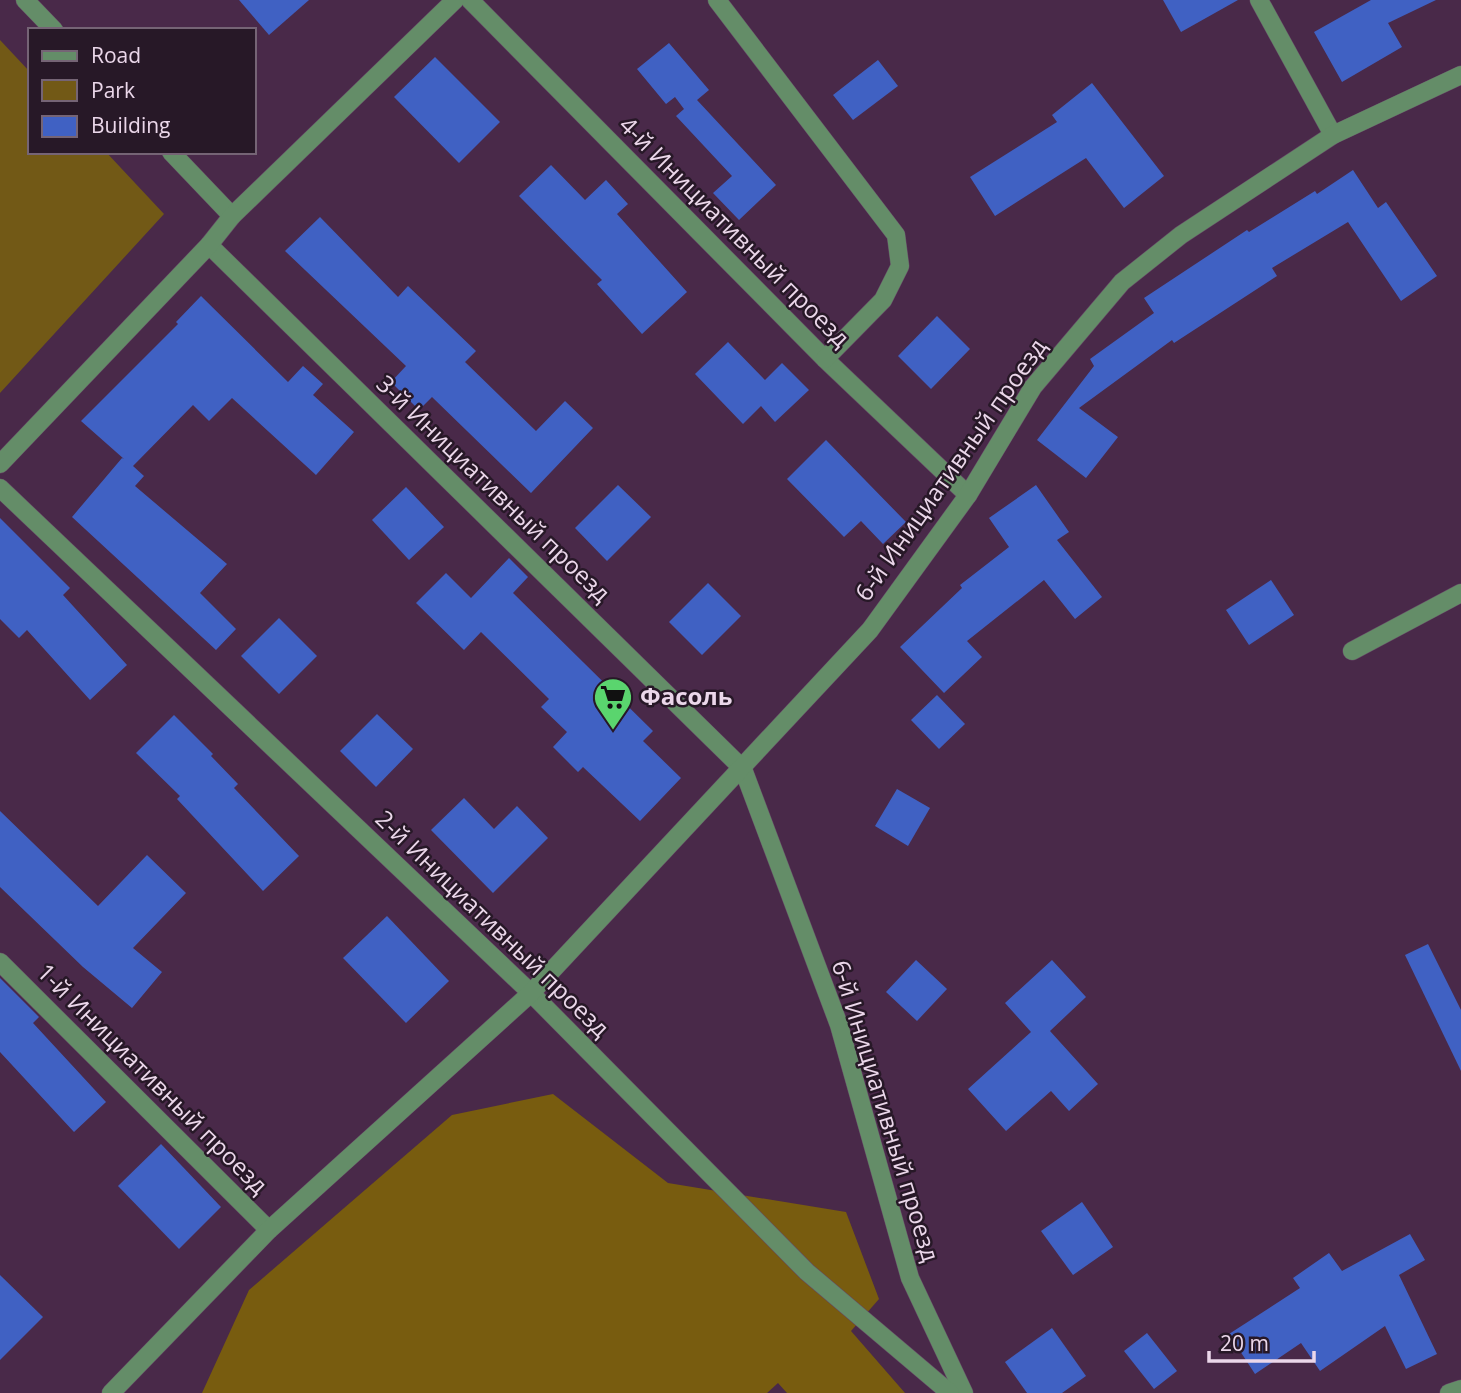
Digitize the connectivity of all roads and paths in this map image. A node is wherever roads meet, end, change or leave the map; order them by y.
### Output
1 (25, 0) edge
2 (455, 0) edge
3 (470, 0) edge
4 (717, 0) edge
5 (1259, 0) edge
6 (52, 28) edge
7 (1461, 75) edge
8 (1333, 135) junction
9 (173, 154) edge
10 (232, 216) junction
11 (209, 245) junction
12 (825, 359) junction
13 (0, 464) edge
14 (0, 488) edge
15 (968, 495) junction
16 (1461, 593) edge
17 (1352, 651) dead end
18 (743, 769) junction
19 (0, 962) edge
20 (531, 993) junction
21 (269, 1230) junction
22 (1461, 1389) edge
23 (111, 1393) edge
24 (950, 1393) edge
25 (964, 1393) edge
26 (1449, 1393) edge

1 - 6 street
2 - 10 street
3 - 12 street, 4-й Инициативный проезд
4 - 12 street
5 - 8 street
7 - 8 street, 6-й Инициативный проезд
8 - 15 street, 6-й Инициативный проезд
9 - 10 street
10 - 11 street
11 - 13 street
11 - 18 street, 3-й Инициативный проезд
12 - 15 street, 4-й Инициативный проезд
14 - 20 street, 2-й Инициативный проезд
15 - 18 street, 6-й Инициативный проезд
16 - 17 street
18 - 20 street
18 - 25 street, 6-й Инициативный проезд
19 - 21 street, 1-й Инициативный проезд
20 - 21 street
20 - 24 street, 2-й Инициативный проезд
21 - 23 street
22 - 26 street

